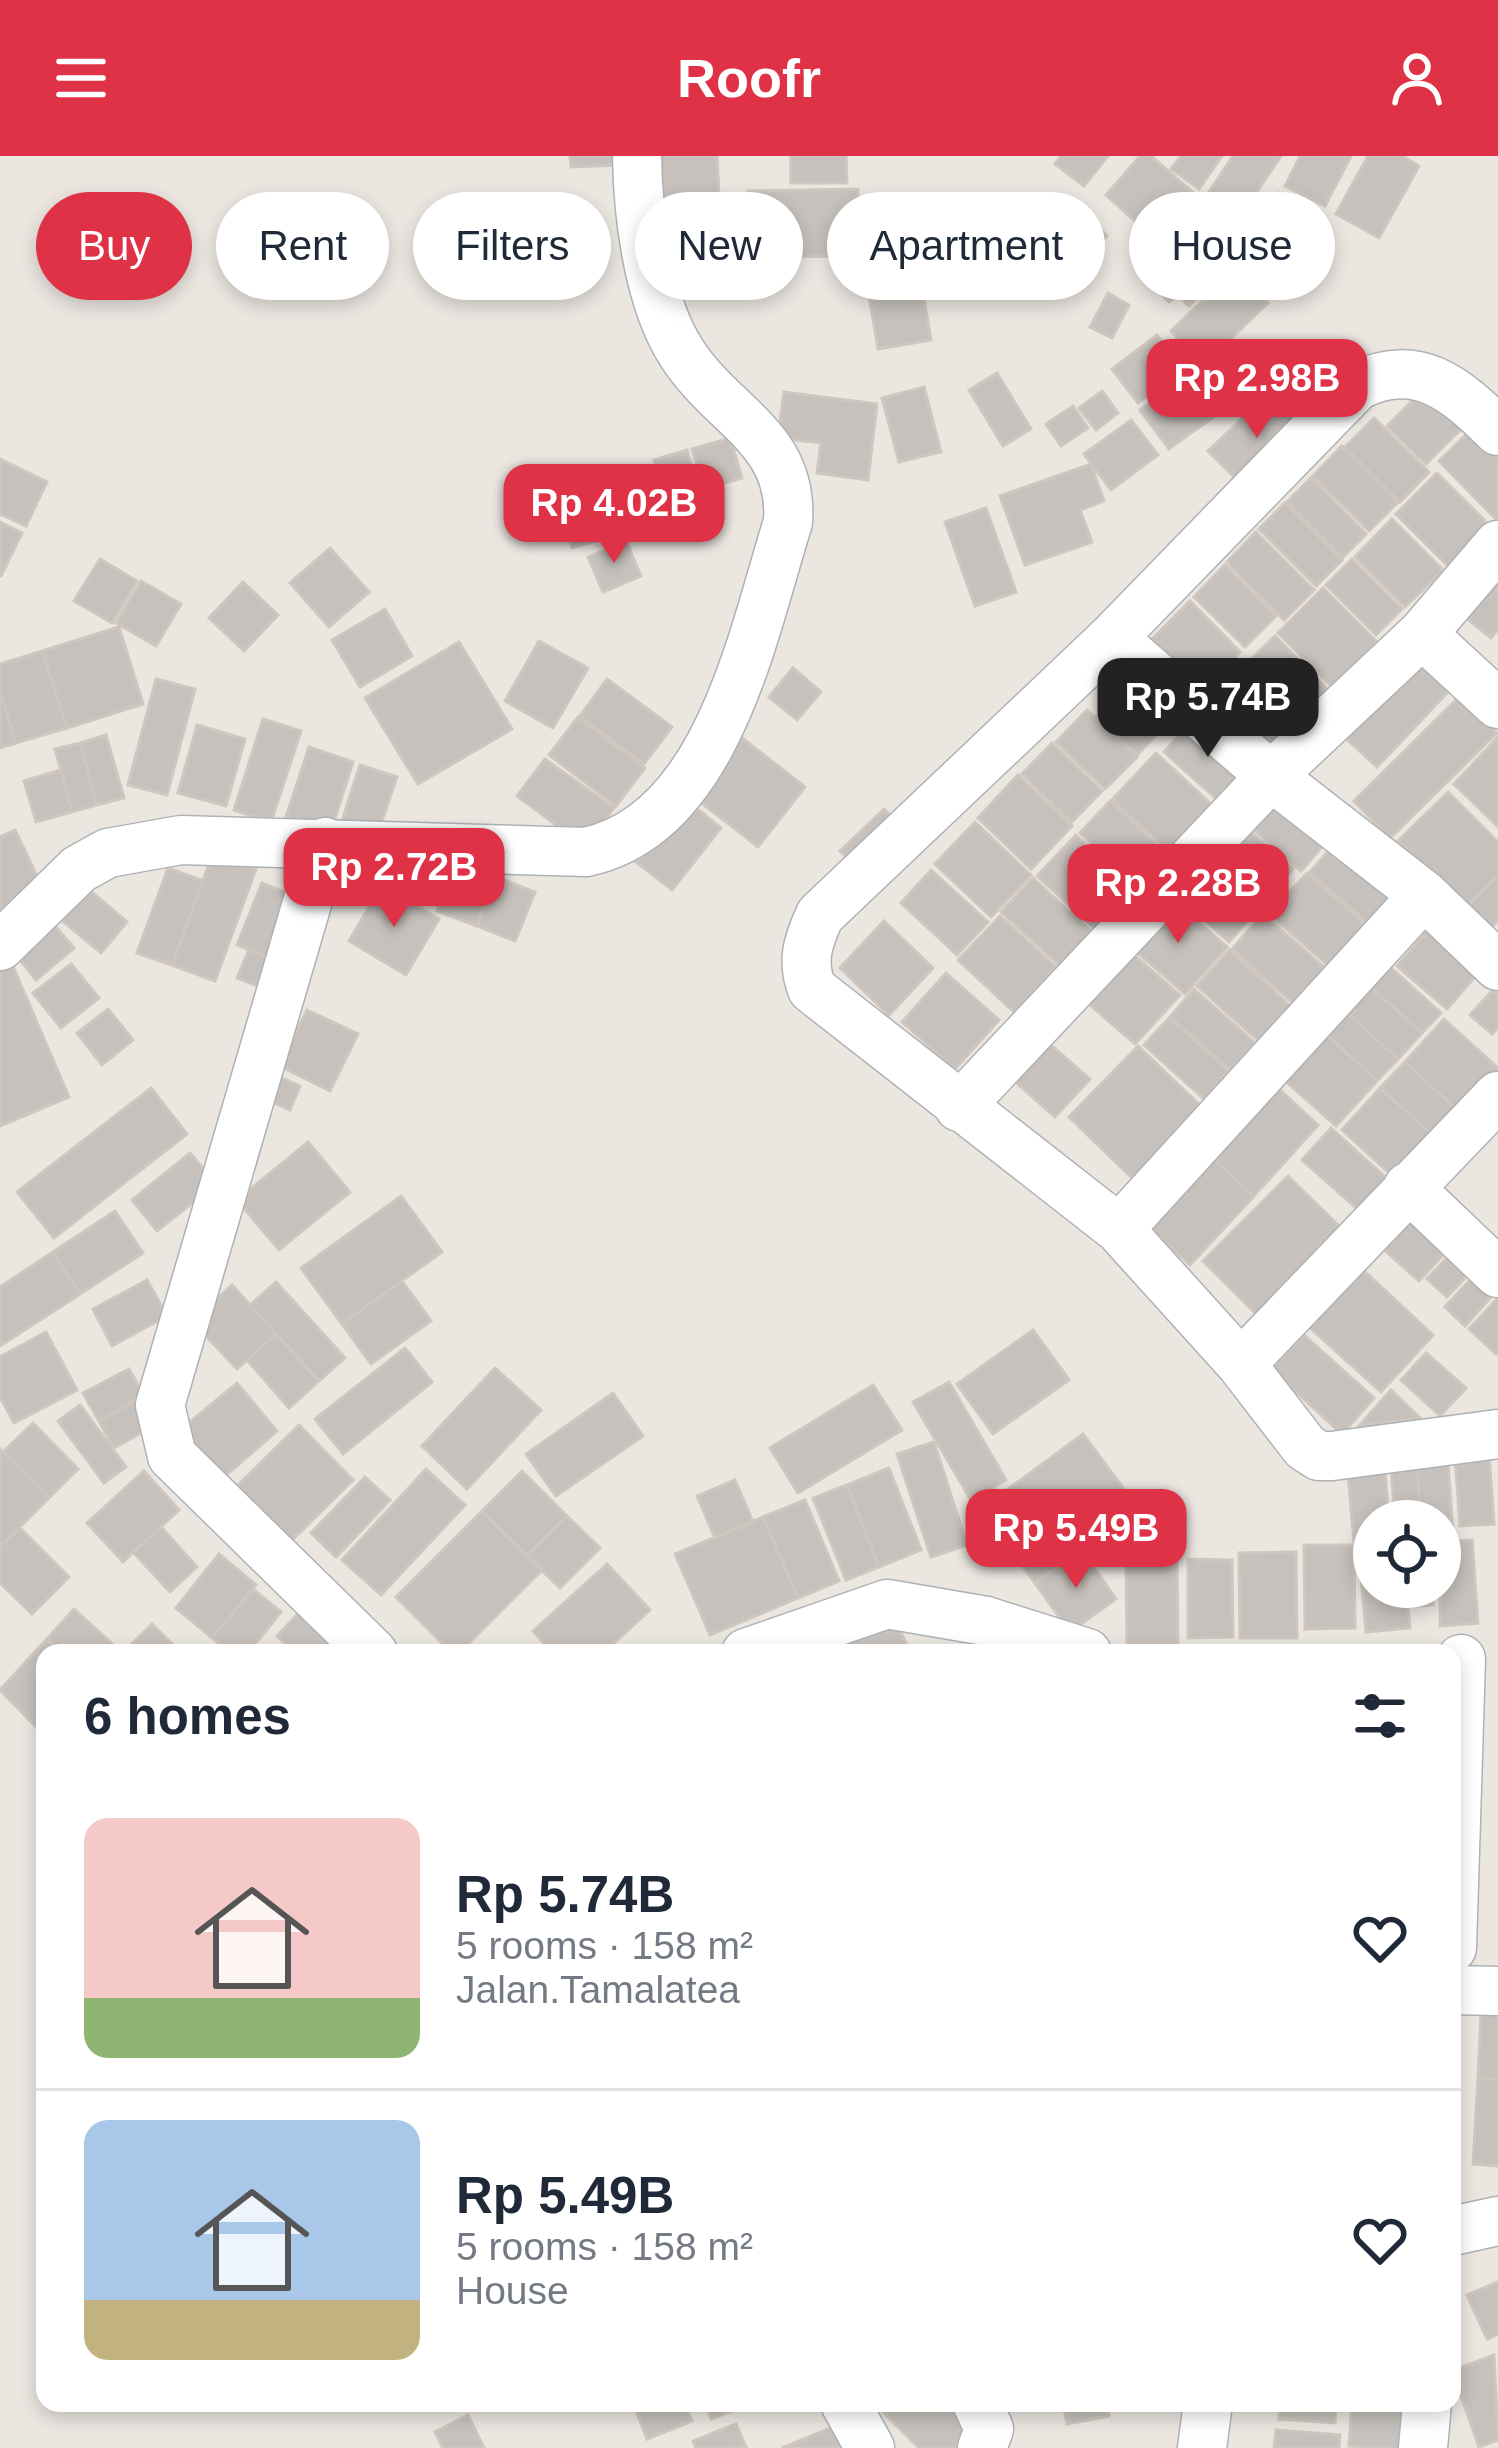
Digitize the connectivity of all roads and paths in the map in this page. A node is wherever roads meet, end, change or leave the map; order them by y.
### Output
1 (638, 156) edge
2 (1498, 431) edge
3 (1498, 545) edge
4 (1422, 634) junction
5 (1112, 638) junction
6 (1498, 704) edge
7 (1271, 776) junction
8 (326, 842) junction
9 (1424, 895) junction
10 (0, 946) edge
11 (1498, 966) edge
12 (1498, 1096) edge
13 (958, 1107) junction
14 (1408, 1187) junction
15 (1119, 1229) junction
16 (1498, 1274) edge
17 (1241, 1364) junction
18 (1498, 1434) edge
19 (364, 1644) edge
20 (772, 1644) edge
21 (1053, 1644) edge
22 (1470, 1658) edge
23 (1461, 1803) edge
24 (1461, 1990) edge
25 (1498, 1990) edge
26 (1498, 2221) edge
27 (1461, 2229) edge
28 (850, 2412) edge
29 (981, 2412) edge
30 (1207, 2412) edge
31 (1426, 2412) edge
32 (870, 2448) edge
33 (982, 2448) edge
34 (1202, 2448) edge
35 (1423, 2448) edge

1 - 8 street
2 - 5 street
3 - 4 street
4 - 6 street
4 - 7 street
5 - 7 street
5 - 13 street
7 - 9 street
7 - 13 street
8 - 10 street
8 - 19 street
9 - 11 street
9 - 15 street
12 - 14 street
13 - 15 street
14 - 16 street
14 - 17 street
15 - 17 street
17 - 18 street
20 - 21 street
22 - 23 street
24 - 25 street
26 - 27 street
28 - 32 street
29 - 33 street
30 - 34 street
31 - 35 street

